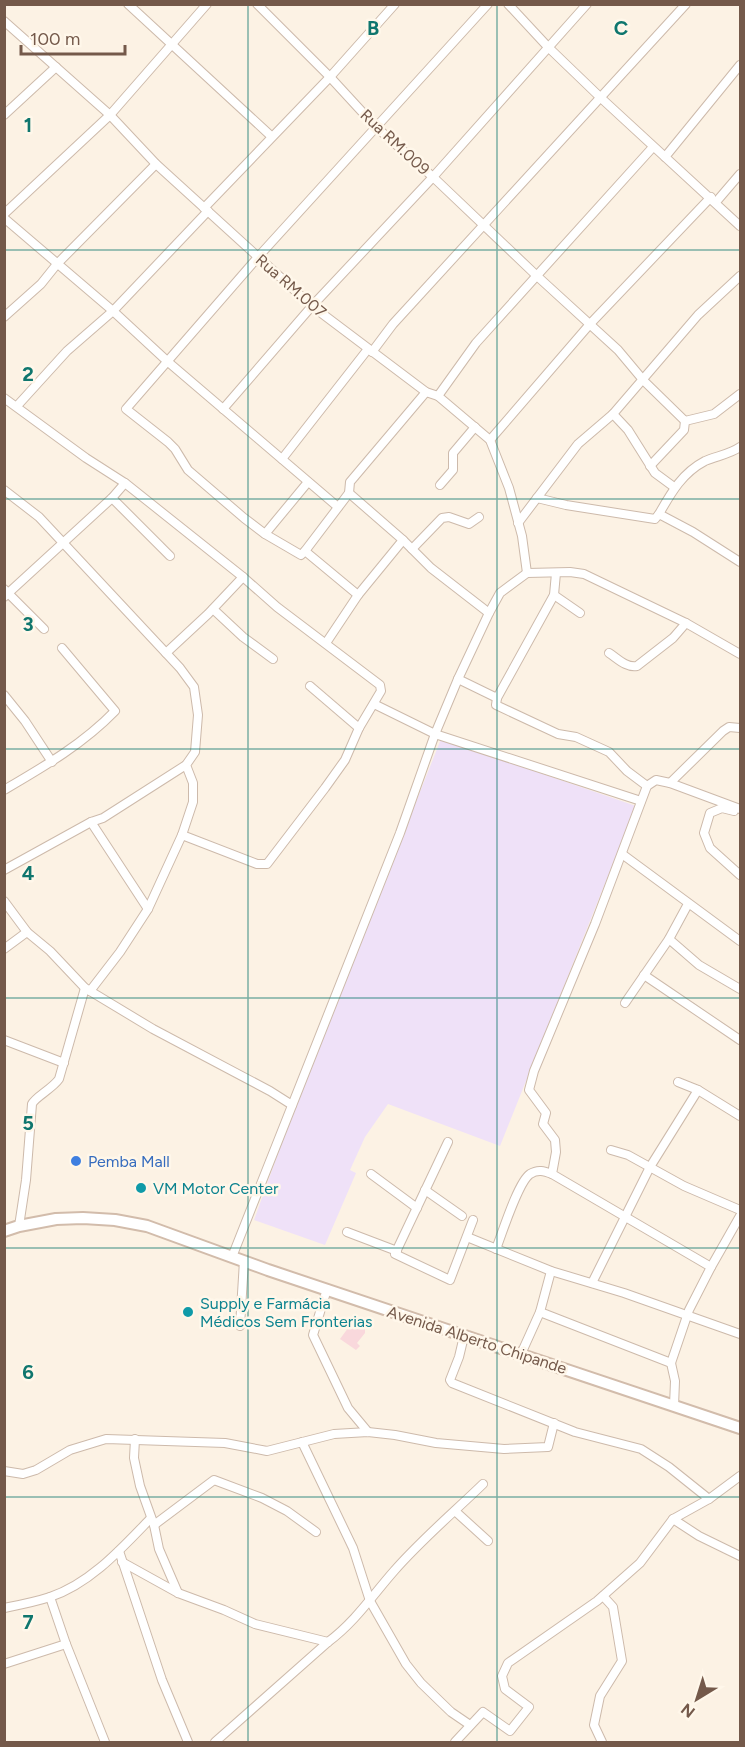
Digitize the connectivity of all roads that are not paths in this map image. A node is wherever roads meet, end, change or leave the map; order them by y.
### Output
1 (128, 4) edge
2 (207, 4) edge
3 (395, 4) edge
4 (488, 4) edge
5 (508, 4) edge
6 (587, 4) edge
7 (686, 4) edge
8 (260, 5) edge
9 (4, 21) edge
10 (173, 45) junction
11 (548, 47) junction
12 (741, 64) edge
13 (56, 67) junction
14 (330, 77) junction
15 (601, 98) junction
16 (4, 115) edge
17 (110, 115) junction
18 (376, 127) junction
19 (271, 136) junction
20 (653, 147) junction
21 (665, 157) junction
22 (156, 164) junction
23 (741, 174) edge
24 (433, 177) junction
25 (713, 199) junction
26 (206, 210) junction
27 (4, 216) edge
28 (484, 226) junction
29 (741, 226) edge
30 (258, 257) junction
31 (57, 264) junction
32 (537, 276) junction
33 (741, 276) edge
34 (312, 306) junction
35 (112, 311) junction
36 (4, 317) edge
37 (590, 324) junction
38 (370, 350) junction
39 (167, 361) junction
40 (644, 381) junction
41 (426, 392) junction
42 (741, 394) edge
43 (438, 396) junction
44 (4, 398) edge
45 (17, 406) junction
46 (223, 409) junction
47 (614, 414) junction
48 (685, 421) junction
49 (475, 427) junction
50 (490, 440) junction
51 (741, 447) edge
52 (282, 459) junction
53 (650, 466) junction
54 (308, 482) junction
55 (125, 483) junction
56 (440, 485) dead end
57 (674, 487) junction
58 (4, 490) edge
59 (349, 493) junction
60 (112, 498) junction
61 (537, 498) junction
62 (338, 507) junction
63 (659, 514) junction
64 (479, 517) dead end
65 (518, 523) junction
66 (265, 534) junction
67 (403, 540) junction
68 (63, 542) junction
69 (412, 549) junction
70 (304, 551) junction
71 (170, 556) dead end
72 (741, 562) edge
73 (527, 573) junction
74 (556, 573) junction
75 (243, 577) junction
76 (6, 593) edge
77 (358, 595) junction
78 (554, 595) junction
79 (213, 609) junction
80 (580, 612) dead end
81 (489, 613) junction
82 (686, 623) junction
83 (44, 629) dead end
84 (326, 643) junction
85 (62, 648) dead end
86 (609, 652) dead end
87 (166, 653) junction
88 (741, 654) edge
89 (273, 659) dead end
90 (458, 679) junction
91 (310, 687) dead end
92 (4, 694) edge
93 (497, 698) junction
94 (374, 704) junction
95 (359, 728) junction
96 (741, 728) edge
97 (435, 734) junction
98 (52, 762) junction
99 (186, 765) junction
100 (670, 783) junction
101 (647, 786) junction
102 (4, 790) edge
103 (641, 801) junction
104 (741, 811) edge
105 (91, 822) junction
106 (182, 835) junction
107 (622, 854) junction
108 (4, 870) edge
109 (741, 874) edge
110 (4, 901) edge
111 (688, 904) junction
112 (148, 909) junction
113 (27, 932) junction
114 (669, 939) junction
115 (741, 941) edge
116 (4, 949) edge
117 (644, 975) junction
118 (741, 989) edge
119 (88, 990) junction
120 (626, 1003) dead end
121 (4, 1040) edge
122 (741, 1040) edge
123 (64, 1063) junction
124 (678, 1082) dead end
125 (698, 1090) junction
126 (292, 1105) junction
127 (741, 1116) edge
128 (448, 1142) dead end
129 (611, 1150) dead end
130 (650, 1167) junction
131 (371, 1174) dead end
132 (552, 1174) junction
133 (425, 1190) junction
134 (417, 1208) junction
135 (741, 1210) edge
136 (462, 1216) dead end
137 (625, 1216) junction
138 (741, 1216) edge
139 (473, 1220) dead end
140 (19, 1226) junction
141 (4, 1231) edge
142 (347, 1232) dead end
143 (467, 1237) junction
144 (496, 1249) junction
145 (397, 1251) junction
146 (232, 1257) junction
147 (244, 1262) junction
148 (711, 1267) junction
149 (551, 1271) junction
150 (592, 1283) junction
151 (327, 1289) junction
152 (540, 1312) junction
153 (688, 1315) junction
154 (240, 1326) dead end
155 (741, 1334) edge
156 (464, 1335) junction
157 (521, 1354) junction
158 (670, 1363) junction
159 (674, 1406) junction
160 (554, 1423) junction
161 (741, 1428) edge
162 (368, 1432) junction
163 (135, 1439) junction
164 (302, 1442) junction
165 (4, 1471) edge
166 (741, 1476) edge
167 (483, 1484) dead end
168 (709, 1498) junction
169 (455, 1510) junction
170 (673, 1519) junction
171 (152, 1522) junction
172 (316, 1532) dead end
173 (488, 1541) dead end
174 (119, 1551) junction
175 (741, 1556) edge
176 (122, 1562) junction
177 (178, 1593) junction
178 (603, 1596) junction
179 (50, 1597) junction
180 (370, 1601) junction
181 (4, 1608) edge
182 (328, 1642) junction
183 (66, 1644) junction
184 (4, 1664) edge
185 (470, 1725) junction
186 (105, 1743) edge
187 (188, 1743) edge
188 (215, 1743) edge
189 (455, 1743) edge
190 (602, 1743) edge

1 - 10 street
2 - 10 street
3 - 14 street
4 - 18 street
5 - 11 street
6 - 11 street
7 - 15 street
8 - 14 street, Rua RM.009
9 - 13 street, Rua RM.007
10 - 17 street
10 - 19 street
11 - 15 street
11 - 24 street
12 - 21 street
13 - 16 street
13 - 17 street, Rua RM.007
14 - 18 street, Rua RM.009
14 - 19 street
15 - 20 street
15 - 28 street
17 - 22 street, Rua RM.007
17 - 27 street
18 - 24 street, Rua RM.009
18 - 30 street
19 - 26 street
20 - 21 street
20 - 32 street
21 - 25 street
22 - 26 street, Rua RM.007
22 - 31 street
23 - 25 street
24 - 28 street, Rua RM.009
24 - 34 street
25 - 29 street
25 - 37 street
26 - 30 street, Rua RM.007
26 - 35 street
27 - 31 street
28 - 32 street, Rua RM.009
28 - 38 street
30 - 34 street, Rua RM.007
30 - 39 street
31 - 35 street
31 - 36 street
32 - 37 street, Rua RM.009
32 - 43 street
33 - 40 street
34 - 38 street, Rua RM.007
34 - 46 street
35 - 39 street
35 - 45 street
37 - 40 street, Rua RM.009
37 - 50 street
38 - 41 street, Rua RM.007
38 - 52 street
39 - 46 street
39 - 66 street
40 - 47 street
40 - 48 street, Rua RM.009
41 - 43 street, Rua RM.007
41 - 59 street
42 - 48 street
43 - 49 street, Rua RM.007
44 - 45 street
45 - 55 street
46 - 52 street
47 - 53 street
47 - 61 street
48 - 53 street
49 - 50 street, Rua RM.007
49 - 56 street
50 - 65 street, Rua RM.007
51 - 57 street
52 - 54 street
53 - 57 street
54 - 62 street
54 - 66 street
55 - 60 street
55 - 75 street
57 - 63 street
58 - 68 street
59 - 62 street
59 - 67 street
60 - 68 street
60 - 71 street
61 - 63 street
61 - 65 street
62 - 70 street
63 - 72 street
64 - 69 street
65 - 73 street, Rua RM.007
66 - 70 street
67 - 69 street
67 - 77 street
68 - 76 street
68 - 87 street
69 - 81 street
70 - 77 street
73 - 74 street
73 - 81 street
74 - 78 street
74 - 82 street
75 - 79 street
75 - 84 street
76 - 83 street
77 - 84 street
78 - 80 street
78 - 93 street
79 - 87 street
79 - 89 street
81 - 90 street
82 - 86 street
82 - 88 street
84 - 94 street
85 - 98 street
87 - 99 street
90 - 93 street
90 - 97 street
91 - 95 street
92 - 98 street
93 - 101 street
94 - 95 street
94 - 97 street
95 - 106 street
96 - 100 street
97 - 103 street
97 - 126 street
98 - 102 street
99 - 105 street
99 - 106 street
100 - 101 street
100 - 104 street
101 - 103 street
103 - 107 street
104 - 109 street
105 - 108 street
105 - 112 street
106 - 112 street
107 - 111 street
107 - 132 street
110 - 113 street
111 - 114 street
111 - 115 street
112 - 119 street
113 - 116 street
113 - 119 street
114 - 117 street
114 - 118 street
117 - 120 street
117 - 122 street
119 - 123 street
119 - 126 street
121 - 123 street
123 - 140 street
124 - 125 street
125 - 127 street
125 - 130 street
126 - 146 street
128 - 133 street
129 - 130 street
130 - 135 street
130 - 137 street
131 - 134 street
132 - 137 street
132 - 144 street
133 - 134 street
133 - 136 street
134 - 145 street
137 - 148 street
137 - 150 street
138 - 148 street
139 - 143 street
140 - 141 main road, Avenida Alberto Chipande
140 - 146 main road, Avenida Alberto Chipande
142 - 145 street
143 - 144 street
143 - 145 street
144 - 149 street
146 - 147 main road, Avenida Alberto Chipande
147 - 151 main road, Avenida Alberto Chipande
147 - 154 street
148 - 153 street
149 - 150 street
149 - 152 street
150 - 153 street
151 - 156 main road, Avenida Alberto Chipande
151 - 162 street
152 - 157 street
152 - 158 street
153 - 155 street
153 - 158 street
156 - 157 main road, Avenida Alberto Chipande
156 - 160 street
157 - 159 main road, Avenida Alberto Chipande
158 - 159 street
159 - 161 main road, Avenida Alberto Chipande
160 - 162 street
160 - 168 street
162 - 164 street
163 - 164 street
163 - 165 street
163 - 171 street
164 - 180 street
166 - 168 street
167 - 169 street
168 - 170 street
169 - 173 street
169 - 180 street
170 - 175 street
170 - 178 street
171 - 172 street
171 - 174 street
171 - 177 street
174 - 176 street
174 - 179 street
176 - 177 street
176 - 187 street
177 - 182 street
178 - 185 street
178 - 190 street
179 - 181 street
179 - 183 street
180 - 182 street
180 - 185 street
182 - 188 street
183 - 184 street
183 - 186 street
185 - 189 street

